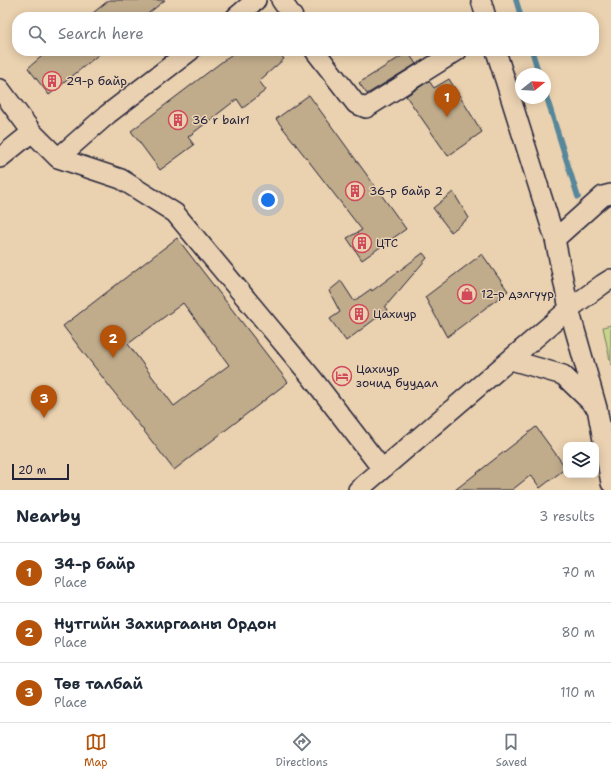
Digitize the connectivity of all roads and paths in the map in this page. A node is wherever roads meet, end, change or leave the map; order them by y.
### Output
1 (256, 0) edge
2 (281, 0) edge
3 (481, 0) edge
4 (242, 12) edge
5 (289, 12) edge
6 (485, 12) edge
7 (183, 56) edge
8 (319, 56) edge
9 (449, 56) edge
10 (498, 56) edge
11 (0, 89) edge
12 (32, 132) junction
13 (0, 158) edge
14 (58, 158) junction
15 (611, 194) edge
16 (555, 239) junction
17 (611, 279) edge
18 (569, 309) junction
19 (511, 360) junction
20 (597, 408) junction
21 (382, 469) junction
22 (611, 483) edge
23 (358, 490) edge

1 - 4 street
2 - 5 street
3 - 6 street
7 - 14 street
8 - 9 street
10 - 16 street
11 - 12 street
12 - 13 street
12 - 14 street
14 - 21 street
15 - 16 street
16 - 18 street
17 - 18 street
18 - 19 street
18 - 20 street
19 - 20 street
19 - 21 street
20 - 22 street
21 - 23 street

